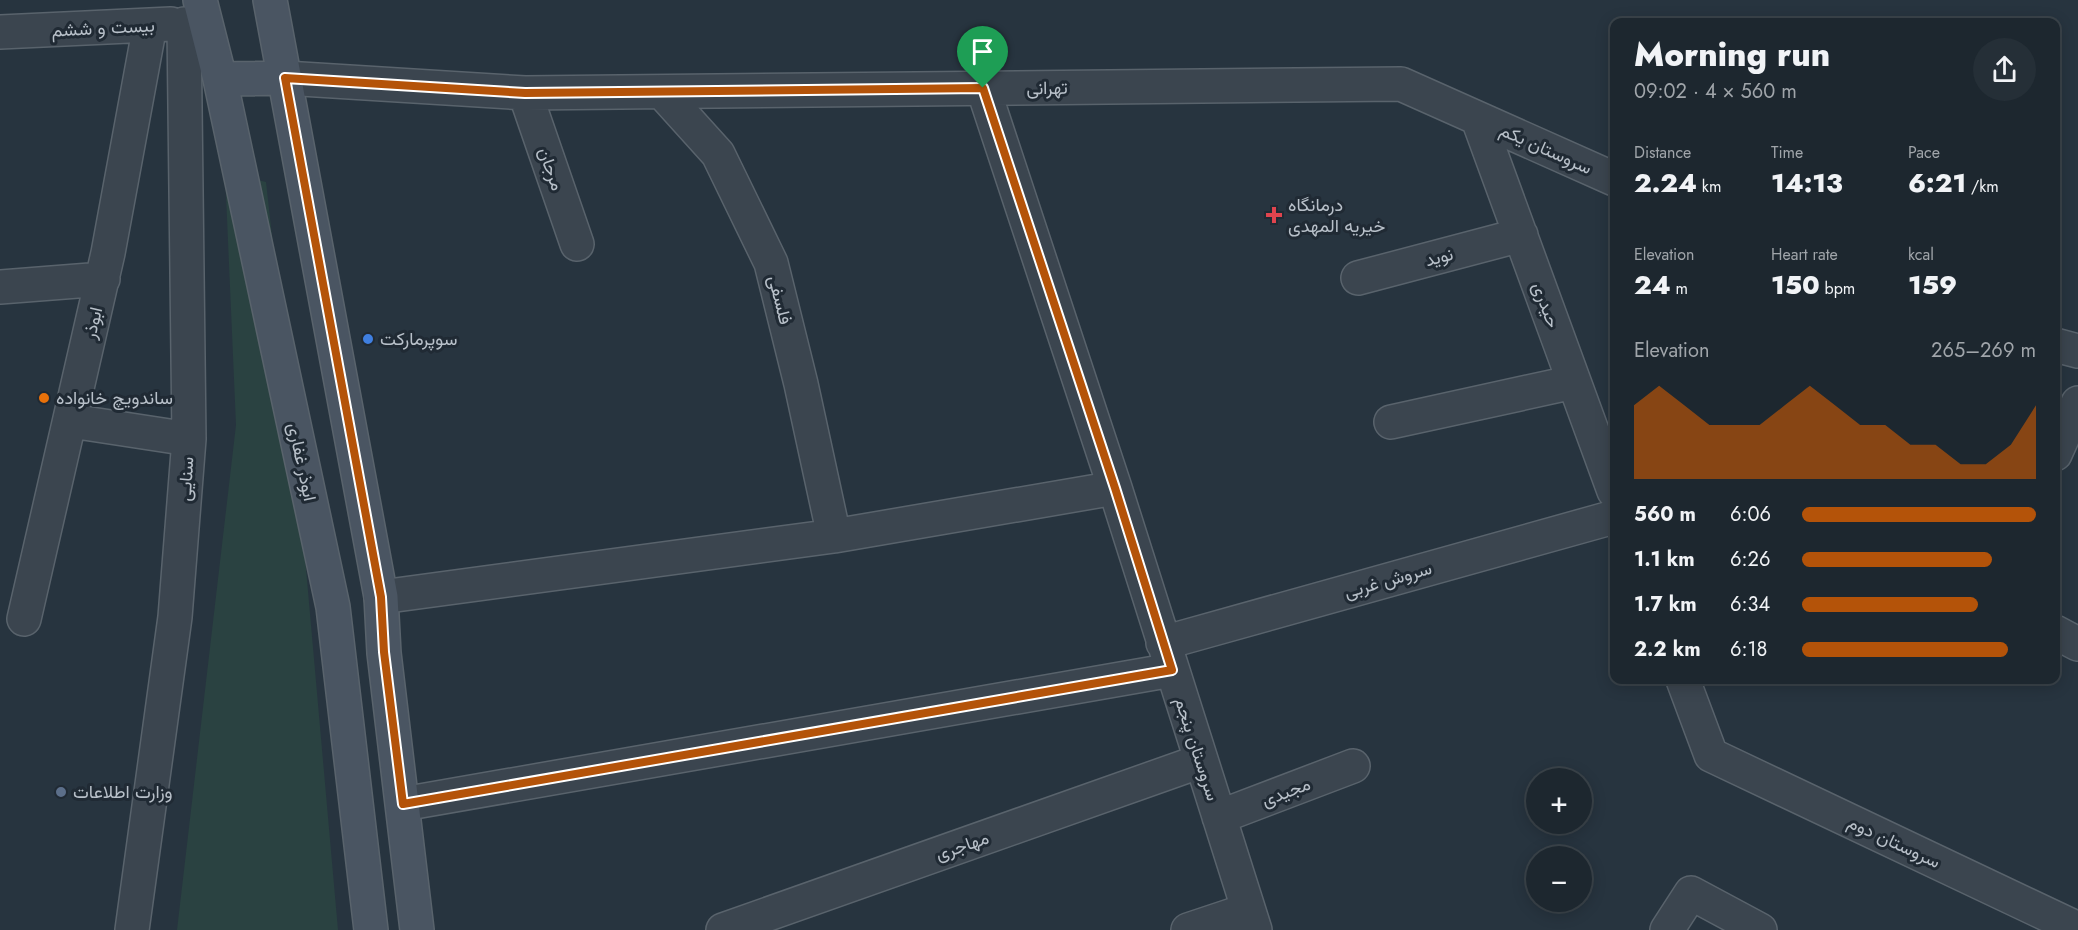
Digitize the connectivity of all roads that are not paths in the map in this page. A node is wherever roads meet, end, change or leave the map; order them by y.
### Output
1 (270, 0) edge
2 (196, 16) edge
3 (150, 25) junction
4 (0, 32) edge
5 (285, 78) junction
6 (220, 80) junction
7 (983, 88) junction
8 (662, 92) junction
9 (525, 93) junction
10 (1478, 119) junction
11 (1610, 177) edge
12 (1521, 236) junction
13 (577, 244) dead end
14 (1358, 278) dead end
15 (103, 279) junction
16 (0, 287) edge
17 (2060, 346) edge
18 (2078, 351) edge
19 (1574, 382) junction
20 (2078, 403) edge
21 (71, 421) junction
22 (1391, 422) dead end
23 (1603, 426) edge
24 (189, 439) junction
25 (2060, 443) edge
26 (1610, 467) edge
27 (1115, 488) junction
28 (1610, 518) edge
29 (834, 536) junction
30 (381, 597) junction
31 (24, 619) dead end
32 (2060, 635) edge
33 (2078, 644) edge
34 (1167, 656) junction
35 (1684, 684) edge
36 (1201, 761) junction
37 (1353, 766) dead end
38 (403, 804) junction
39 (1219, 817) junction
40 (1252, 920) edge
41 (2078, 929) edge
42 (132, 930) edge
43 (371, 930) edge
44 (417, 930) edge
45 (723, 930) edge
46 (1188, 930) edge
47 (1667, 930) edge
48 (1760, 930) edge

1 - 5 main road
2 - 3 street, بیست و ششم
2 - 6 main road, ابوذر غفاری
2 - 24 street, سنایی
3 - 4 street, بیست و ششم
3 - 15 street, ابوذر
5 - 6 main road
5 - 9 street, تهرانی
5 - 30 main road
6 - 43 main road, ابوذر غفاری
7 - 8 street, تهرانی
7 - 10 street, تهرانی
7 - 27 street, سروستان پنجم
8 - 9 street, تهرانی
8 - 29 street, فلسفی
9 - 13 street, مرجان
10 - 11 street, سروستان یکم
10 - 12 street, حیدری
12 - 14 street, نوید
12 - 19 street, حیدری
15 - 16 street
15 - 21 street, ابوذر
17 - 18 street
19 - 22 street
19 - 23 street, حیدری
20 - 25 street
21 - 24 street
21 - 31 street, ابوذر
23 - 26 street, حیدری
24 - 42 street, سنایی
27 - 29 street
27 - 34 street, سروستان پنجم
28 - 34 street, سروش غربی
29 - 30 street
30 - 38 main road
32 - 33 street
34 - 36 street, سروستان پنجم
34 - 38 street, سروش غربی
35 - 41 street, سروستان دوم
36 - 39 street, سروستان پنجم
36 - 45 street, مهاجری
37 - 39 street, مجیدی
38 - 44 main road
39 - 40 street, سروستان پنجم
40 - 46 street
47 - 48 street

